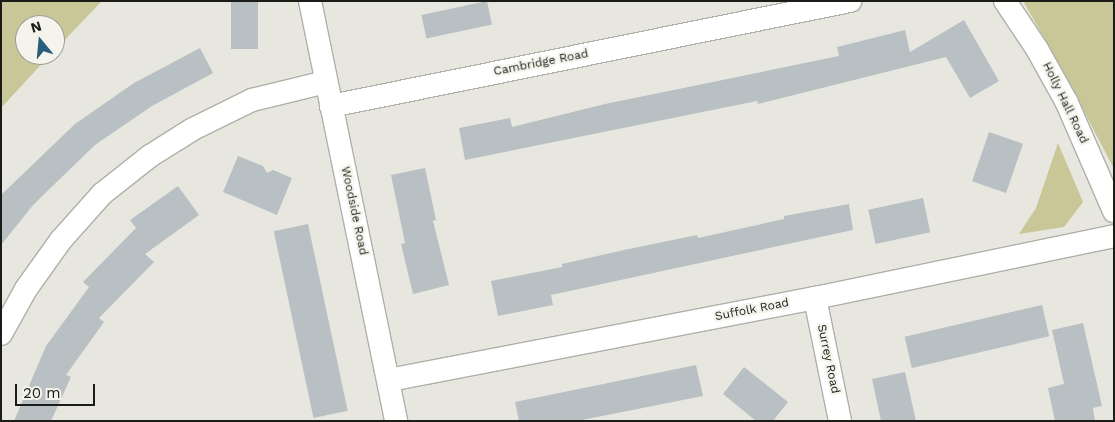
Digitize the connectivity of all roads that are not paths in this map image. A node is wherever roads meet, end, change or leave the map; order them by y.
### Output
1 (310, 1) edge
2 (768, 1) edge
3 (850, 1) edge
4 (1005, 1) edge
5 (751, 21) junction
6 (326, 82) junction
7 (331, 106) junction
8 (1114, 211) edge
9 (1114, 236) edge
10 (815, 298) junction
11 (1, 334) edge
12 (389, 380) junction
13 (396, 421) edge
14 (840, 421) edge

1 - 6 street, Woodside Road
2 - 5 street
3 - 5 street, Cambridge Road
4 - 8 street, Holly Hall Road
5 - 7 street, Cambridge Road
6 - 7 street, Woodside Road
6 - 11 street
7 - 12 street, Woodside Road
9 - 10 street, Suffolk Road
10 - 12 street, Suffolk Road
10 - 14 street, Surrey Road
12 - 13 street, Woodside Road

